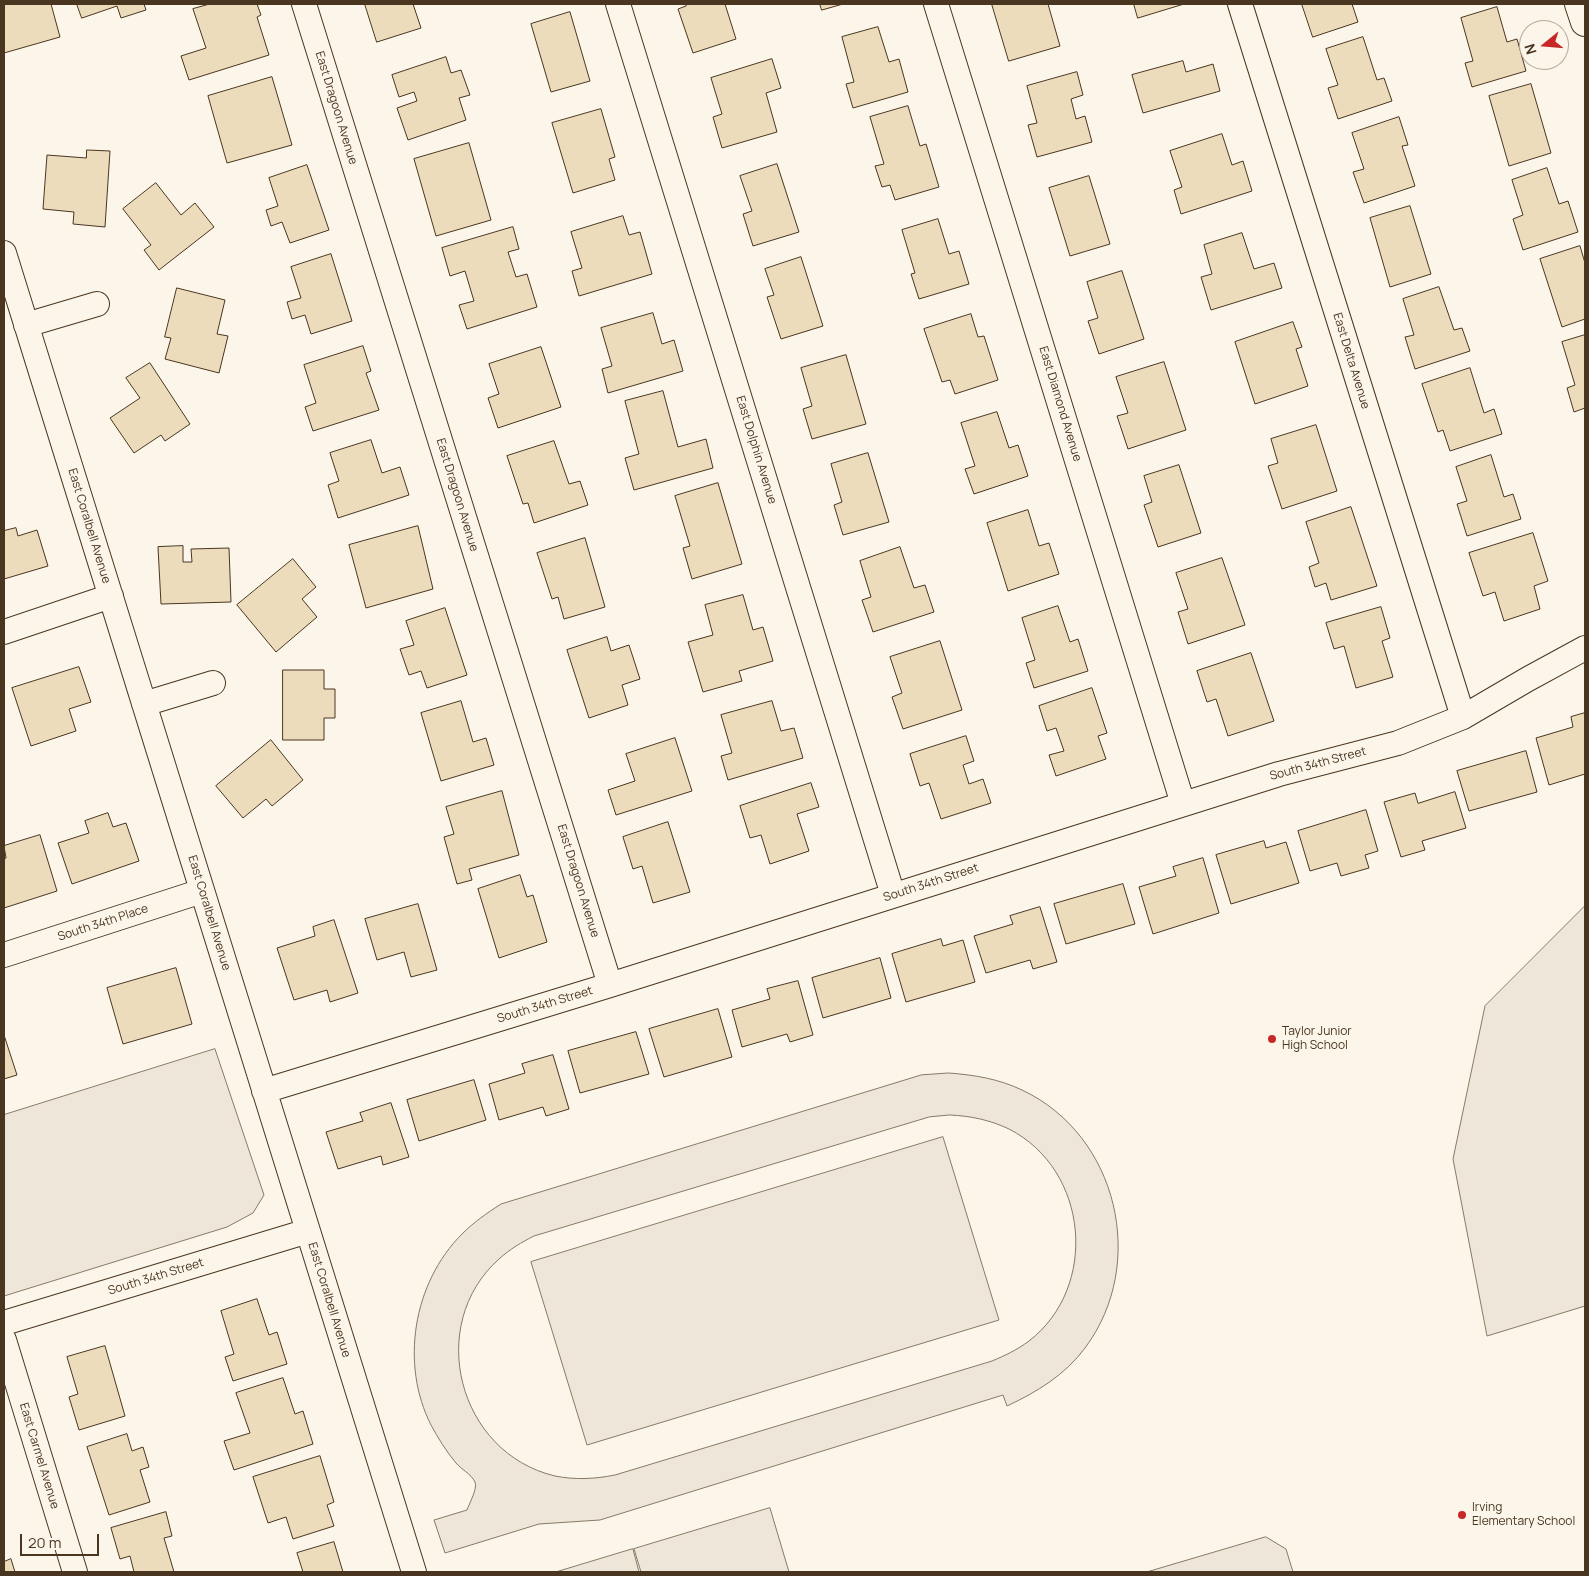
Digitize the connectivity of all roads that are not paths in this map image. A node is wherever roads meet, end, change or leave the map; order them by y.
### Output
1 (304, 4) edge
2 (618, 4) edge
3 (936, 4) edge
4 (1240, 4) edge
5 (1580, 4) edge
6 (1585, 22) edge
7 (4, 254) edge
8 (8, 280) edge
9 (97, 304) dead end
10 (26, 325) junction
11 (110, 596) junction
12 (4, 632) edge
13 (1585, 648) edge
14 (213, 683) dead end
15 (144, 704) junction
16 (1463, 717) junction
17 (1183, 804) junction
18 (202, 891) junction
19 (893, 895) junction
20 (4, 955) edge
21 (610, 985) junction
22 (264, 1091) junction
23 (308, 1231) junction
24 (4, 1323) edge
25 (4, 1340) edge
26 (75, 1572) edge
27 (414, 1572) edge

1 - 21 street, East Dragoon Avenue
2 - 19 street, East Dolphin Avenue
3 - 17 street, East Diamond Avenue
4 - 16 street, East Delta Avenue
5 - 6 street
7 - 8 street, East Coralbell Avenue
8 - 10 street, East Coralbell Avenue
9 - 10 street
10 - 11 street, East Coralbell Avenue
11 - 12 street
11 - 15 street, East Coralbell Avenue
13 - 16 street, South 34th Street
14 - 15 street
15 - 18 street, East Coralbell Avenue
16 - 17 street, South 34th Street
17 - 19 street, South 34th Street
18 - 20 street, South 34th Place
18 - 22 street, East Coralbell Avenue
19 - 21 street, South 34th Street
21 - 22 street, South 34th Street
22 - 23 street, East Coralbell Avenue
23 - 24 street, South 34th Street
23 - 27 street, East Coralbell Avenue
25 - 26 street, East Carmel Avenue

